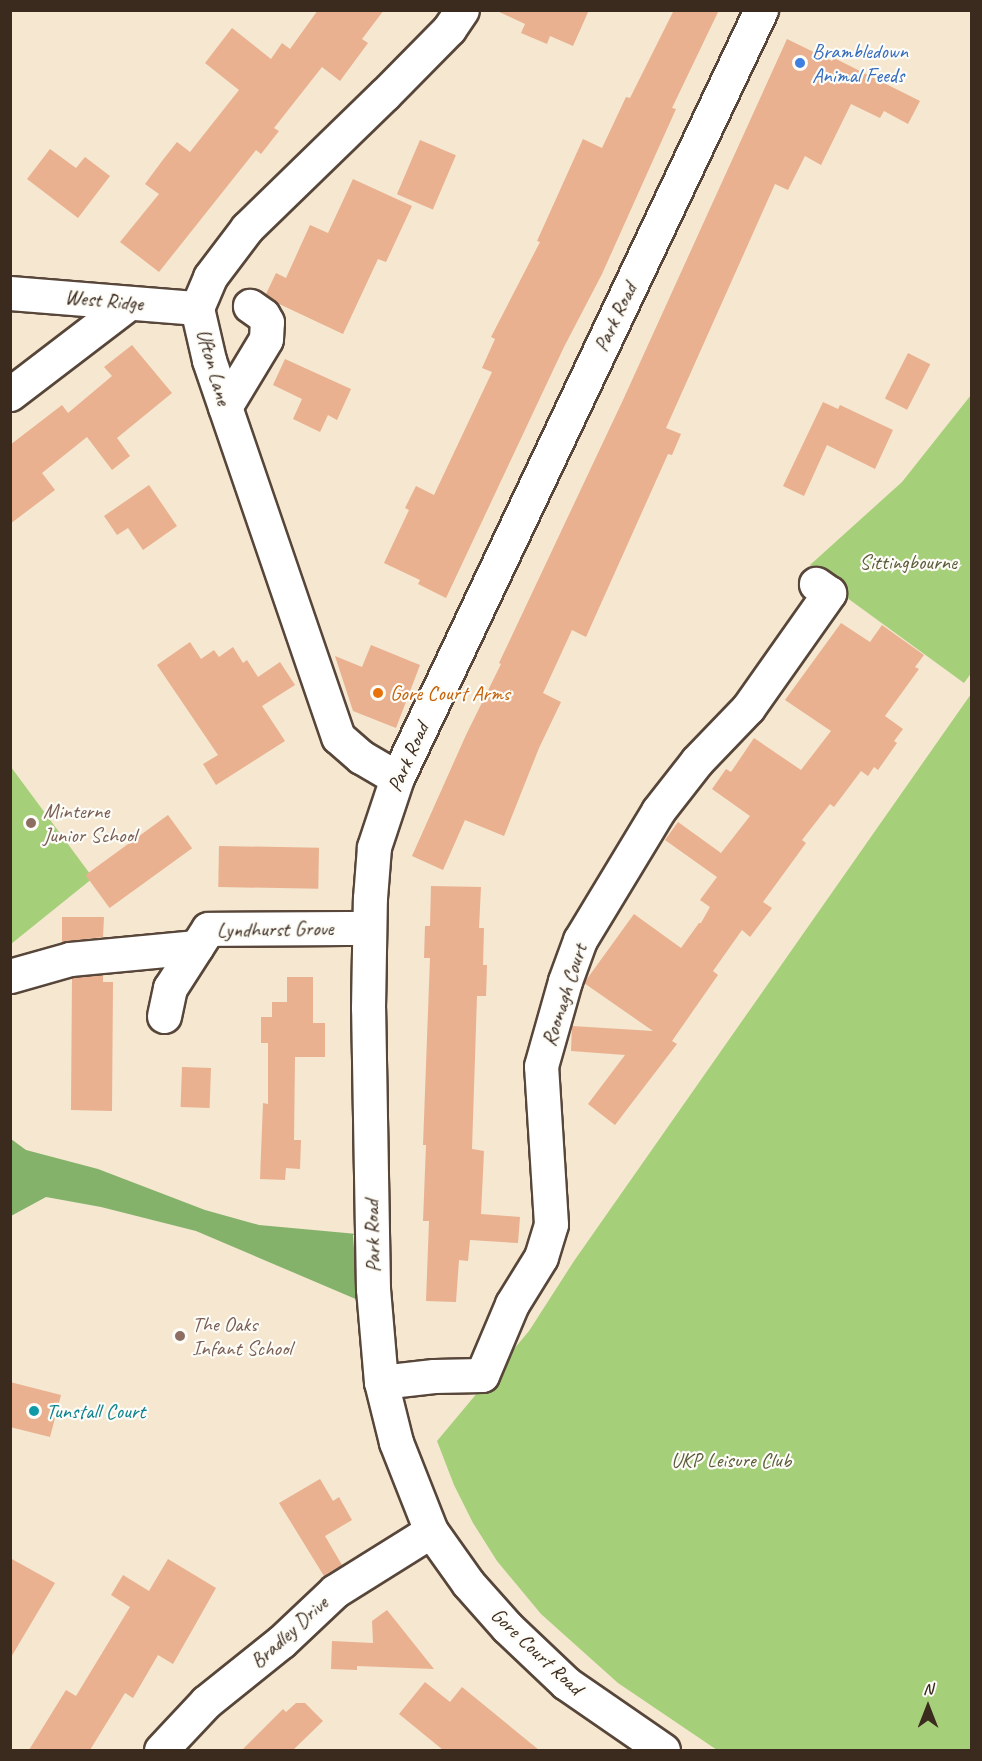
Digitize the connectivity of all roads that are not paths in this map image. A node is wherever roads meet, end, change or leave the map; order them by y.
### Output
1 (462, 10) edge
2 (761, 10) edge
3 (10, 293) edge
4 (129, 303) junction
5 (250, 306) dead end
6 (197, 308) junction
7 (10, 394) edge
8 (225, 407) junction
9 (816, 584) dead end
10 (397, 778) junction
11 (369, 928) junction
12 (196, 947) junction
13 (10, 976) edge
14 (164, 1016) dead end
15 (381, 1382) junction
16 (431, 1531) junction
17 (161, 1750) edge
18 (663, 1750) edge

1 - 6 street, Ufton Lane
2 - 10 street, Park Road
3 - 4 street, West Ridge
4 - 6 street, West Ridge
4 - 7 street
5 - 8 street
6 - 8 street, Ufton Lane
8 - 10 street, Ufton Lane
9 - 15 street, Roonagh Court
10 - 11 street, Park Road
11 - 12 street, Lyndhurst Grove
11 - 15 street, Park Road
12 - 13 street
12 - 14 street, Lyndhurst Grove
15 - 16 street, Park Road
16 - 17 street, Bradley Drive
16 - 18 street, Gore Court Road

